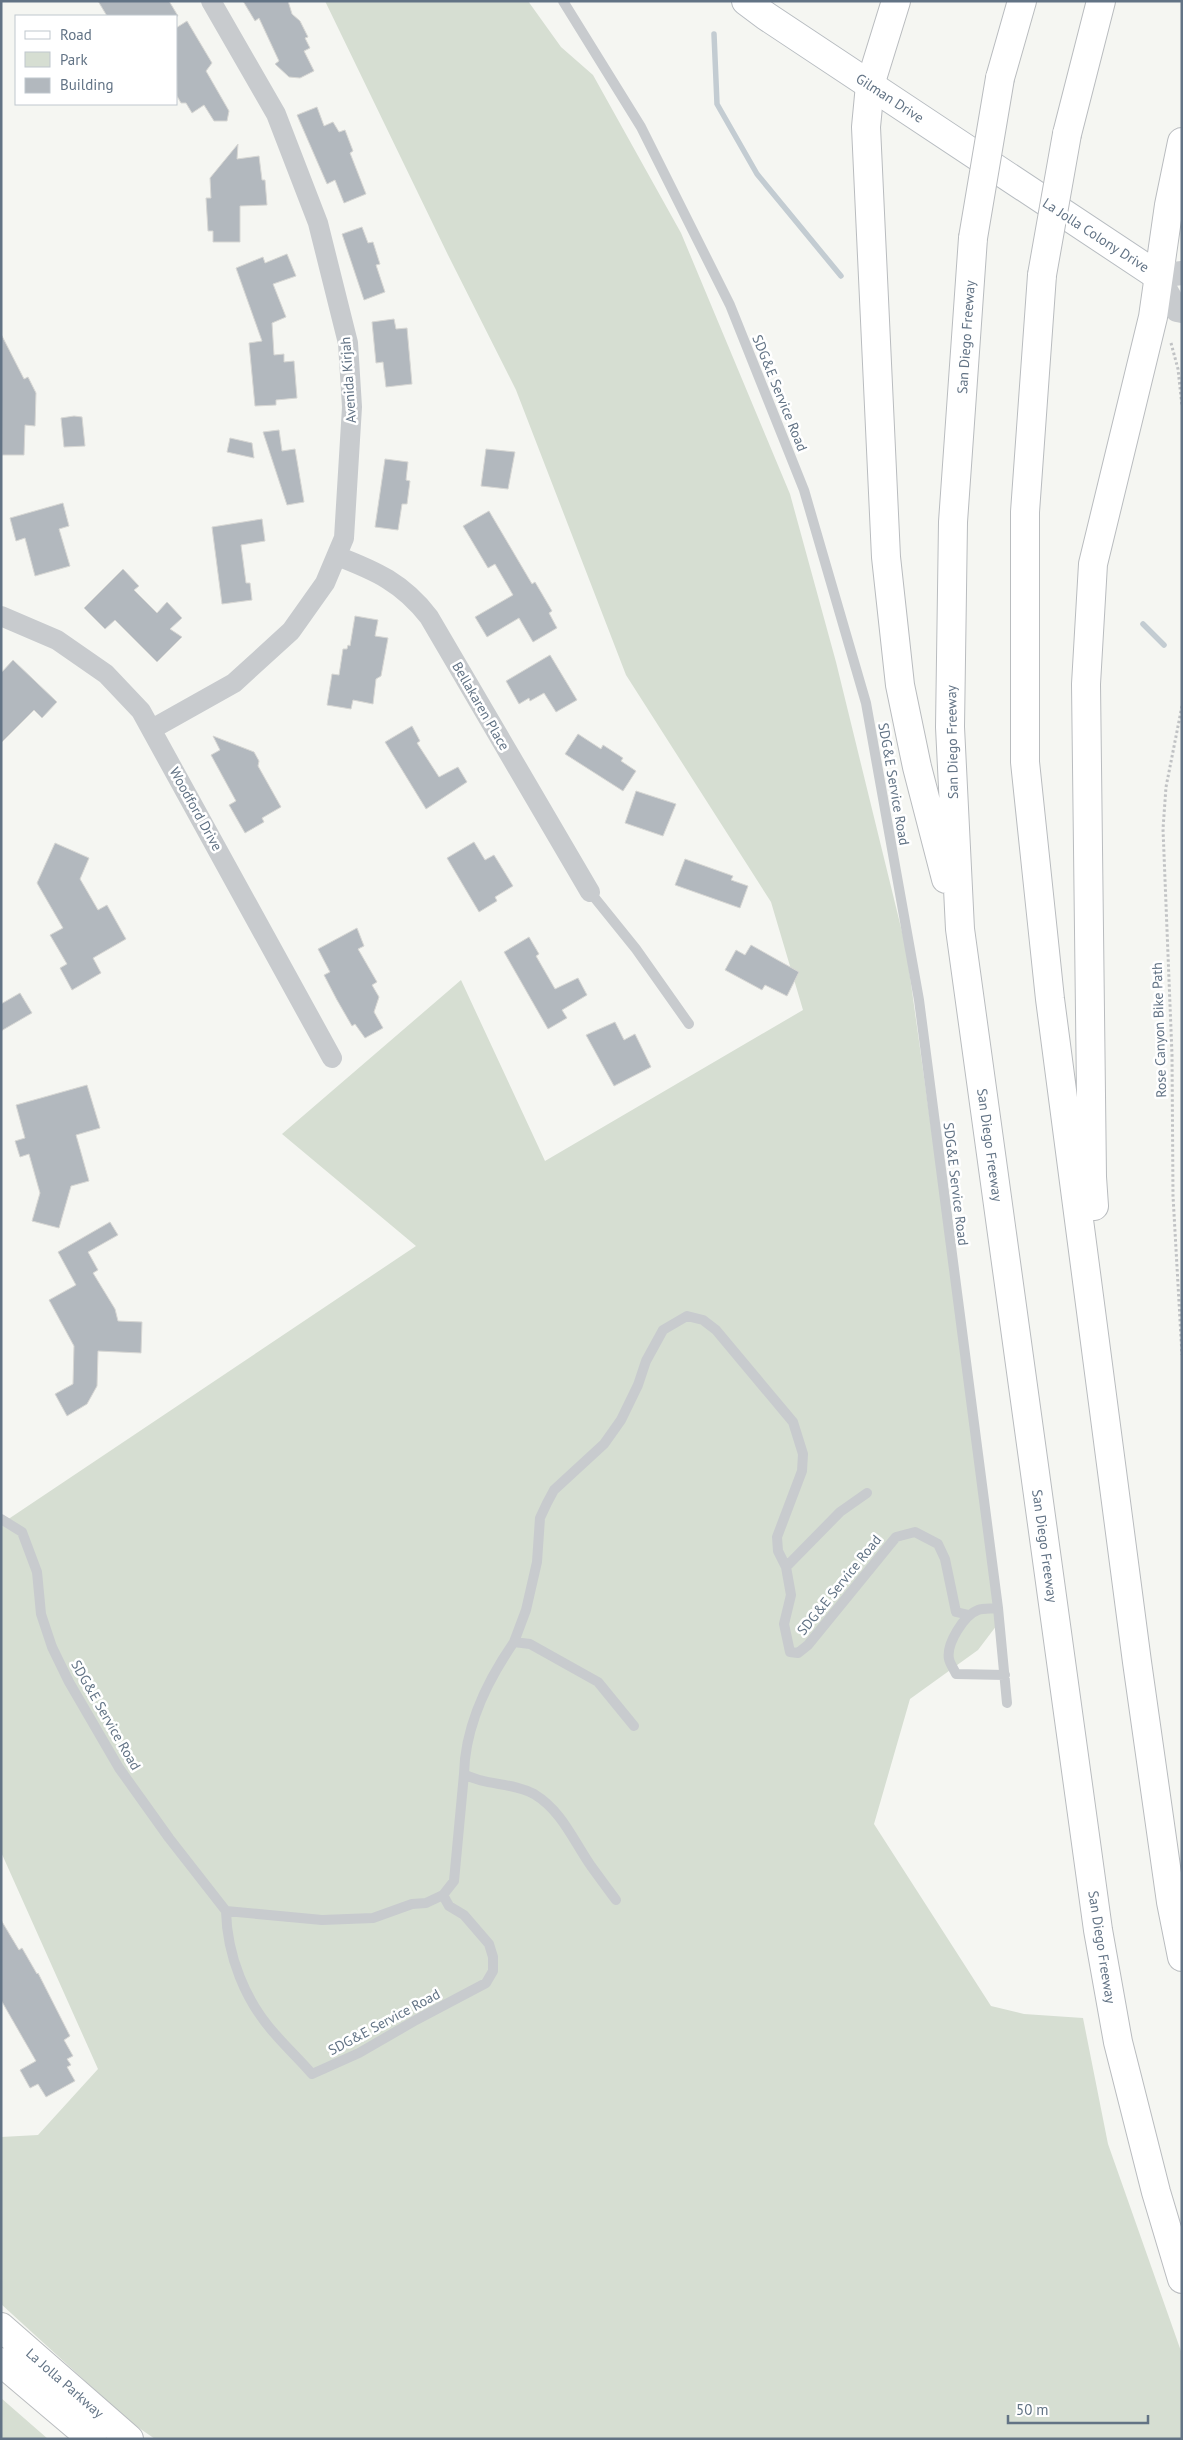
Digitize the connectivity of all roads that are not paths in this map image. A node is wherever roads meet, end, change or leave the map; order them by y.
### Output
1 (211, 1) edge
2 (564, 1) edge
3 (746, 1) edge
4 (896, 1) edge
5 (1022, 1) edge
6 (1101, 1) edge
7 (870, 85) junction
8 (1182, 142) edge
9 (1034, 195) joint
10 (1170, 275) edge
11 (1182, 311) edge
12 (337, 556) junction
13 (1, 616) edge
14 (152, 729) junction
15 (590, 892) joint
16 (960, 929) junction
17 (689, 1024) dead end
18 (332, 1058) dead end
19 (867, 1493) dead end
20 (1, 1519) edge
21 (1120, 1534) junction
22 (786, 1567) junction
23 (998, 1608) junction
24 (969, 1615) junction
25 (514, 1642) junction
26 (1005, 1675) junction
27 (1007, 1703) dead end
28 (634, 1726) dead end
29 (464, 1774) junction
30 (443, 1895) junction
31 (616, 1900) dead end
32 (226, 1911) junction
33 (1182, 1957) edge
34 (1182, 2279) edge
35 (1, 2327) edge
36 (1, 2362) edge
37 (92, 2439) edge
38 (129, 2439) edge

1 - 12 street, Avenida Kirjah
2 - 23 lane, SDG&E Service Road
3 - 7 main road, Gilman Drive
4 - 7 main road
5 - 16 main road, San Diego Freeway, bridge
6 - 21 main road, bridge
7 - 9 main road, Gilman Drive
7 - 16 main road
8 - 10 main road
9 - 10 main road, La Jolla Colony Drive
10 - 11 street, La Jolla Colony Drive
10 - 21 main road
12 - 14 street, Avenida Kirjah
12 - 15 street, Bellakaren Place
13 - 14 street, Woodford Drive
14 - 18 street, Woodford Drive
15 - 17 lane
16 - 34 main road, San Diego Freeway
19 - 22 lane
20 - 32 lane, SDG&E Service Road
21 - 33 main road
22 - 24 lane, SDG&E Service Road
22 - 25 lane, SDG&E Service Road
23 - 24 lane
23 - 26 lane, SDG&E Service Road
24 - 26 lane
25 - 28 lane
25 - 29 lane, SDG&E Service Road
26 - 27 lane, SDG&E Service Road
29 - 30 lane, SDG&E Service Road
29 - 31 lane
30 - 32 lane
30 - 32 lane, SDG&E Service Road
35 - 38 main road, La Jolla Parkway
36 - 37 main road, La Jolla Parkway

